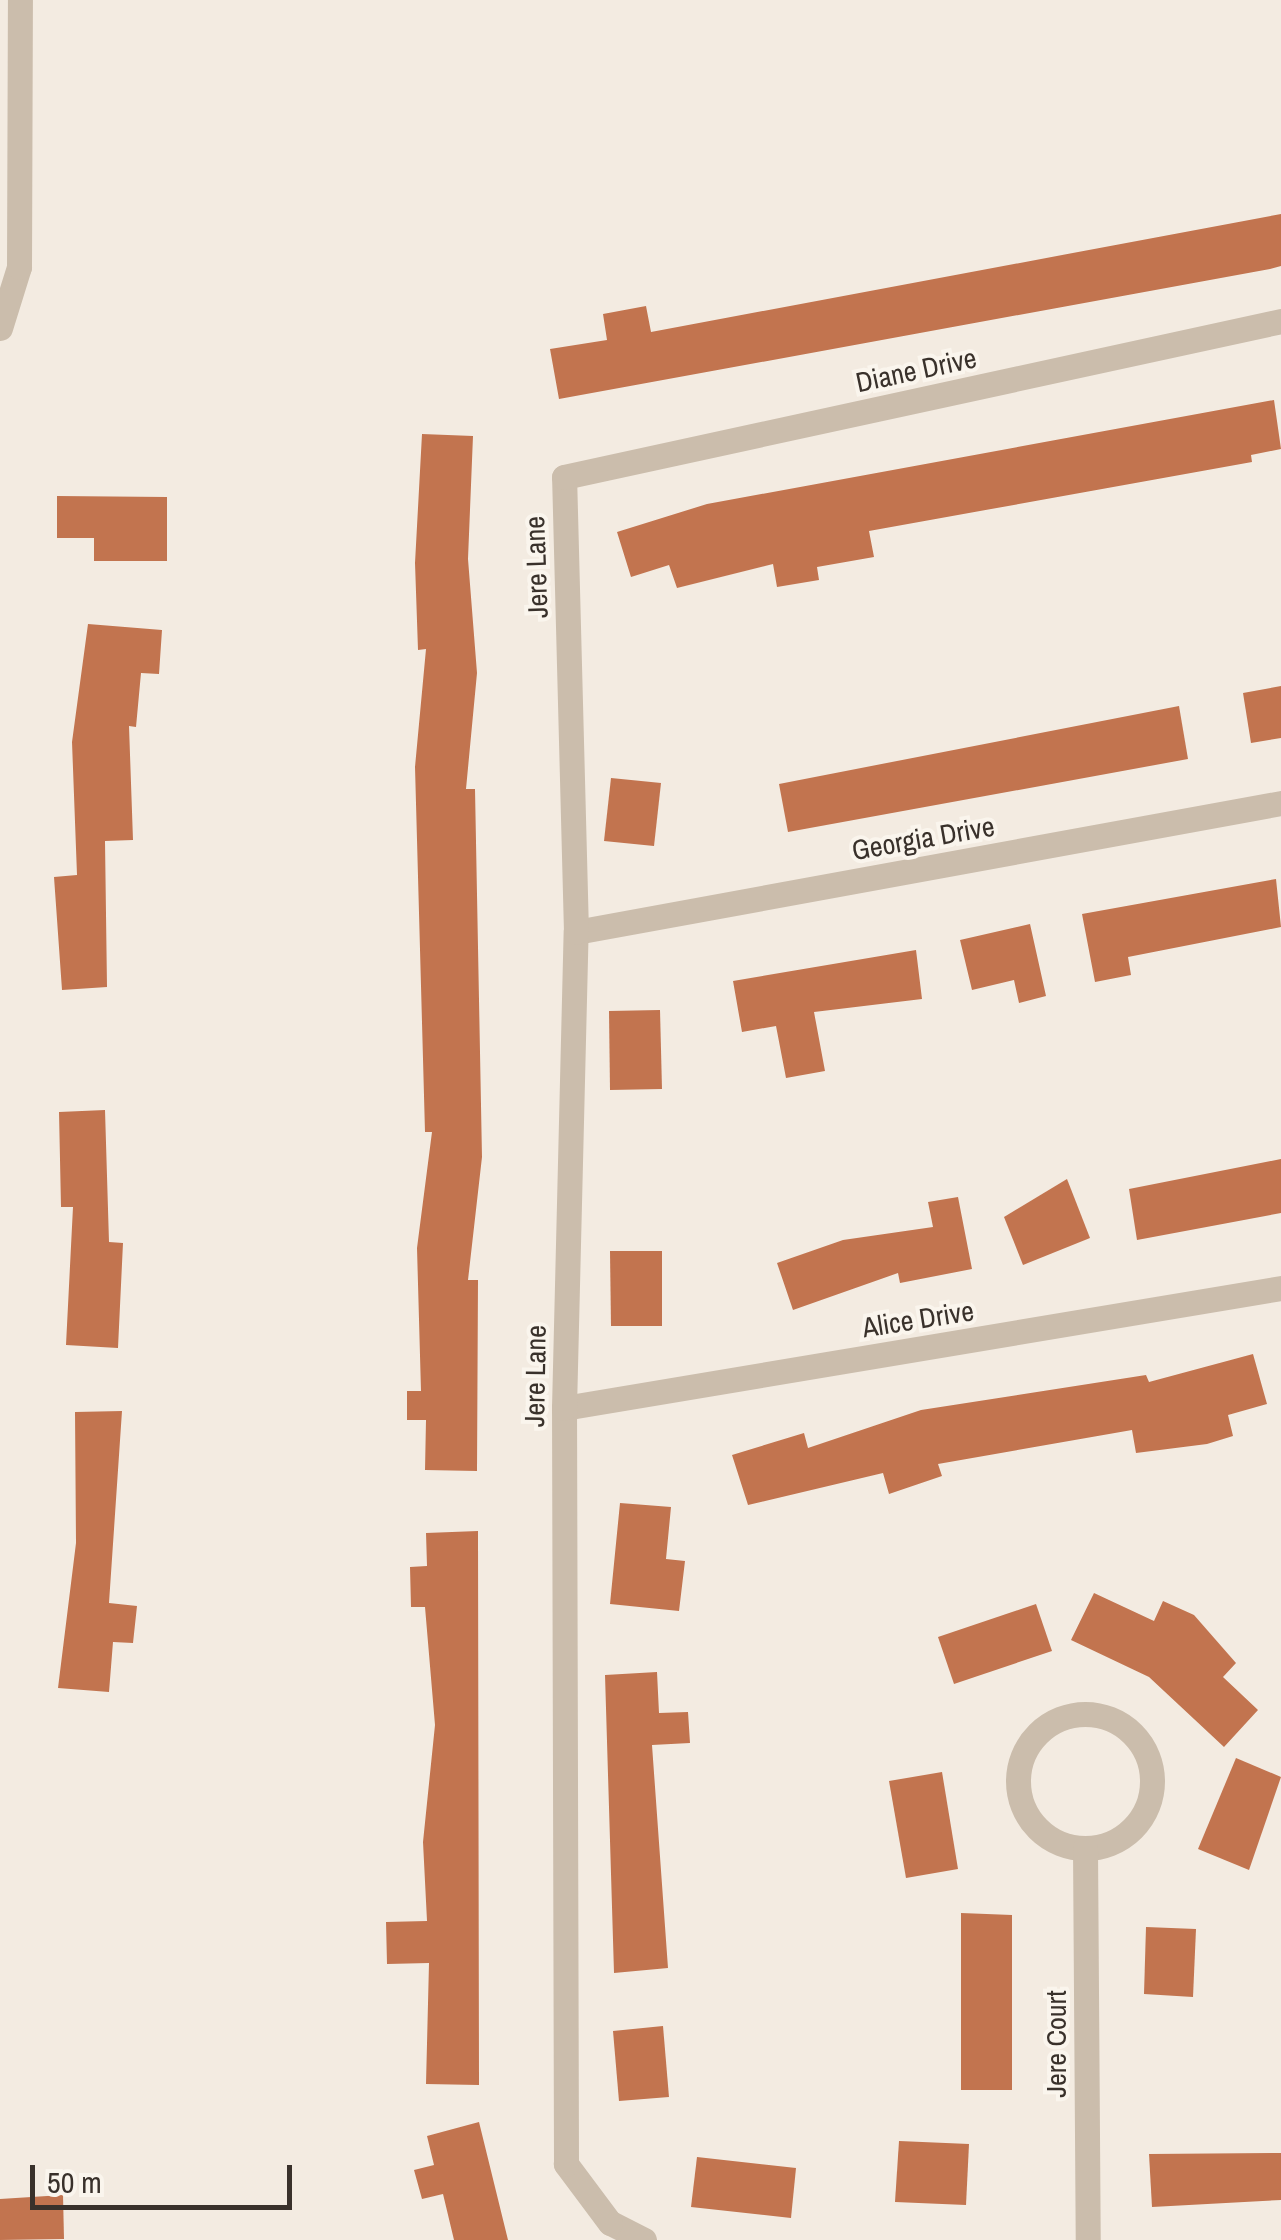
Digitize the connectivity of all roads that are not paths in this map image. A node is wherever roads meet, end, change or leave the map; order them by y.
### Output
1 (20, 0) edge
2 (1281, 321) edge
3 (0, 328) edge
4 (564, 477) joint
5 (1281, 803) edge
6 (576, 932) junction
7 (1281, 1288) edge
8 (564, 1408) junction
9 (1085, 1848) junction
10 (644, 2240) edge
11 (1088, 2240) edge

1 - 3 street
2 - 4 street, Diane Drive
4 - 6 street, Jere Lane
5 - 6 street, Georgia Drive
6 - 8 street, Jere Lane
7 - 8 street, Alice Drive
8 - 10 street, Jere Lane
9 - 9 street
9 - 11 street, Jere Court

